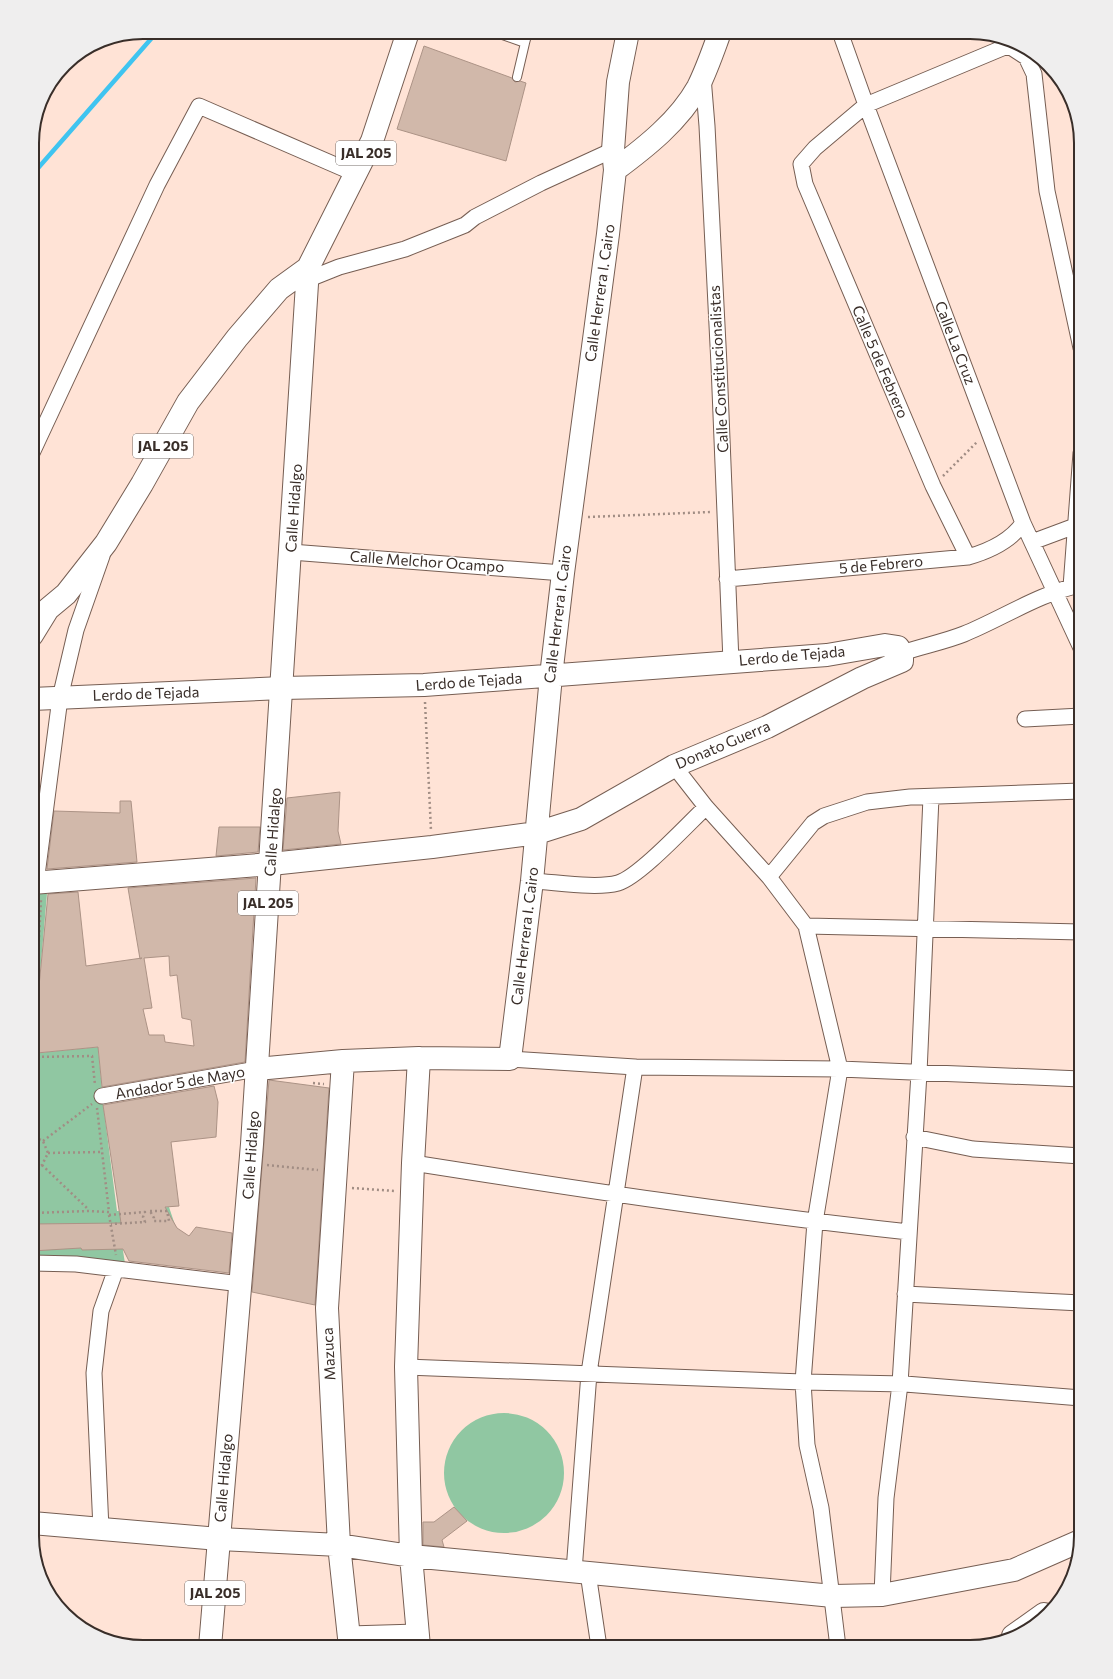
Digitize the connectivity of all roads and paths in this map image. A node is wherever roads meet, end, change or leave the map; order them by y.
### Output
1 (406, 39) edge
2 (514, 39) edge
3 (526, 39) edge
4 (627, 39) edge
5 (717, 39) edge
6 (842, 39) edge
7 (525, 43) junction
8 (1006, 45) edge
9 (1018, 51) edge
10 (517, 77) dead end
11 (703, 77) junction
12 (866, 105) junction
13 (614, 160) junction
14 (356, 174) junction
15 (308, 274) junction
16 (1074, 316) edge
17 (988, 431) junction
18 (39, 438) edge
19 (933, 486) junction
20 (725, 511) junction
21 (569, 518) junction
22 (1023, 523) junction
23 (1074, 526) edge
24 (1032, 542) junction
25 (106, 543) junction
26 (291, 552) junction
27 (968, 557) junction
28 (563, 573) junction
29 (727, 579) junction
30 (1074, 587) edge
31 (1055, 594) junction
32 (39, 623) edge
33 (1074, 633) edge
34 (902, 652) junction
35 (730, 662) junction
36 (551, 676) junction
37 (424, 685) junction
38 (282, 688) junction
39 (60, 698) junction
40 (39, 699) edge
41 (1074, 716) edge
42 (1025, 719) dead end
43 (674, 766) junction
44 (1074, 791) edge
45 (931, 797) junction
46 (706, 807) junction
47 (537, 833) junction
48 (432, 847) junction
49 (271, 864) junction
50 (39, 867) edge
51 (769, 877) junction
52 (532, 881) junction
53 (39, 883) edge
54 (806, 926) junction
55 (925, 930) junction
56 (1074, 932) edge
57 (39, 1057) edge
58 (419, 1058) junction
59 (510, 1059) junction
60 (343, 1061) junction
61 (635, 1067) junction
62 (257, 1069) junction
63 (840, 1069) junction
64 (919, 1072) junction
65 (1074, 1079) edge
66 (99, 1098) junction
67 (914, 1137) junction
68 (39, 1139) edge
69 (43, 1141) junction
70 (102, 1152) junction
71 (48, 1153) junction
72 (1074, 1156) edge
73 (251, 1163) junction
74 (413, 1163) junction
75 (42, 1165) junction
76 (39, 1166) edge
77 (336, 1180) junction
78 (412, 1192) junction
79 (616, 1195) junction
80 (89, 1211) junction
81 (167, 1211) joint
82 (39, 1213) edge
83 (109, 1214) junction
84 (815, 1222) junction
85 (111, 1224) junction
86 (909, 1232) junction
87 (39, 1263) edge
88 (117, 1266) junction
89 (241, 1284) junction
90 (905, 1294) junction
91 (1074, 1303) edge
92 (406, 1367) junction
93 (589, 1373) junction
94 (803, 1382) junction
95 (900, 1384) junction
96 (1074, 1397) edge
97 (39, 1524) edge
98 (101, 1529) junction
99 (219, 1538) junction
100 (1073, 1544) edge
101 (339, 1545) junction
102 (411, 1556) junction
103 (581, 1572) junction
104 (882, 1594) junction
105 (833, 1596) junction
106 (211, 1640) edge
107 (350, 1640) edge
108 (418, 1640) edge
109 (597, 1640) edge
110 (837, 1640) edge

1 - 14 main road, JAL 205
2 - 7 lane
3 - 7 lane
4 - 13 main road, Calle Herrera I. Cairo
5 - 11 main road
6 - 12 street, Calle La Cruz
7 - 10 lane
8 - 12 street
9 - 16 street
11 - 13 main road
11 - 20 street, Calle Constitucionalistas
12 - 17 street, Calle La Cruz
12 - 19 street, Calle 5 de Febrero
13 - 15 street
13 - 21 main road, Calle Herrera I. Cairo
14 - 15 main road, JAL 205
14 - 18 street
15 - 25 main road, JAL 205
15 - 26 main road, Calle Hidalgo / JAL 205
17 - 19 path
17 - 22 street, Calle La Cruz
19 - 27 street, Calle 5 de Febrero
20 - 21 path
20 - 29 street, Calle Constitucionalistas
21 - 28 main road, Calle Herrera I. Cairo
22 - 24 street, Calle La Cruz
22 - 27 street, 5 de Febrero
23 - 24 street
24 - 31 street, Calle La Cruz
25 - 32 main road, JAL 205
25 - 39 street
26 - 28 street, Calle Melchor Ocampo
26 - 38 main road, Calle Hidalgo / JAL 205
27 - 29 street, 5 de Febrero
28 - 36 main road, Calle Herrera I. Cairo
29 - 35 street, Calle Constitucionalistas
30 - 31 street
31 - 33 street, Calle La Cruz
31 - 34 street
34 - 35 main road, Lerdo de Tejada
34 - 43 main road, Donato Guerra
35 - 36 main road, Lerdo de Tejada
36 - 37 main road, Lerdo de Tejada
36 - 47 main road, Calle Herrera I. Cairo
37 - 38 main road, Lerdo de Tejada
37 - 48 path
38 - 39 main road, Lerdo de Tejada
38 - 49 main road, Calle Hidalgo / JAL 205
39 - 40 main road, Lerdo de Tejada
39 - 50 street
41 - 42 street
43 - 46 street
43 - 47 main road, Donato Guerra
44 - 45 street
45 - 51 street
45 - 55 street
46 - 51 street
46 - 52 street
47 - 48 main road, Donato Guerra
47 - 52 main road, Calle Herrera I. Cairo
48 - 49 main road, Donato Guerra
49 - 53 main road, Donato Guerra
49 - 62 main road, Calle Hidalgo / JAL 205
51 - 54 street
52 - 59 main road, Calle Herrera I. Cairo
54 - 55 street
54 - 63 street
55 - 56 street
55 - 64 street
57 - 66 path
58 - 59 main road
58 - 60 main road
58 - 74 main road
59 - 61 street
60 - 62 main road
60 - 77 main road, Mazuca
61 - 63 street
61 - 79 street
62 - 66 street, Andador 5 de Mayo
62 - 73 main road, Calle Hidalgo / JAL 205
63 - 64 street
63 - 84 street
64 - 65 street
64 - 67 street
66 - 69 path
66 - 70 path
67 - 72 street
67 - 86 street
68 - 69 path
69 - 71 path
70 - 71 path
70 - 83 path
71 - 75 path
73 - 77 path
73 - 89 main road, Calle Hidalgo / JAL 205
74 - 78 main road
74 - 79 street
75 - 76 path
75 - 80 path
77 - 78 path
77 - 101 main road, Mazuca
78 - 92 main road
79 - 84 street
79 - 93 street
80 - 82 path
80 - 83 path
81 - 81 path
83 - 85 path
83 - 85 path
84 - 86 street
84 - 94 street
85 - 88 path
86 - 90 street
87 - 88 street
88 - 89 street
88 - 98 street
89 - 99 main road, Calle Hidalgo / JAL 205
90 - 91 street
90 - 95 street
92 - 93 street
92 - 102 main road
93 - 94 street
93 - 103 street
94 - 95 street
94 - 105 street
95 - 96 street
95 - 104 street
97 - 98 main road
98 - 99 main road
99 - 101 main road
99 - 106 main road, JAL 205
100 - 104 main road
101 - 102 main road
101 - 107 main road, Mazuca
102 - 103 main road
102 - 108 main road
103 - 105 main road
103 - 109 street
104 - 105 main road
105 - 110 street
107 - 108 street

